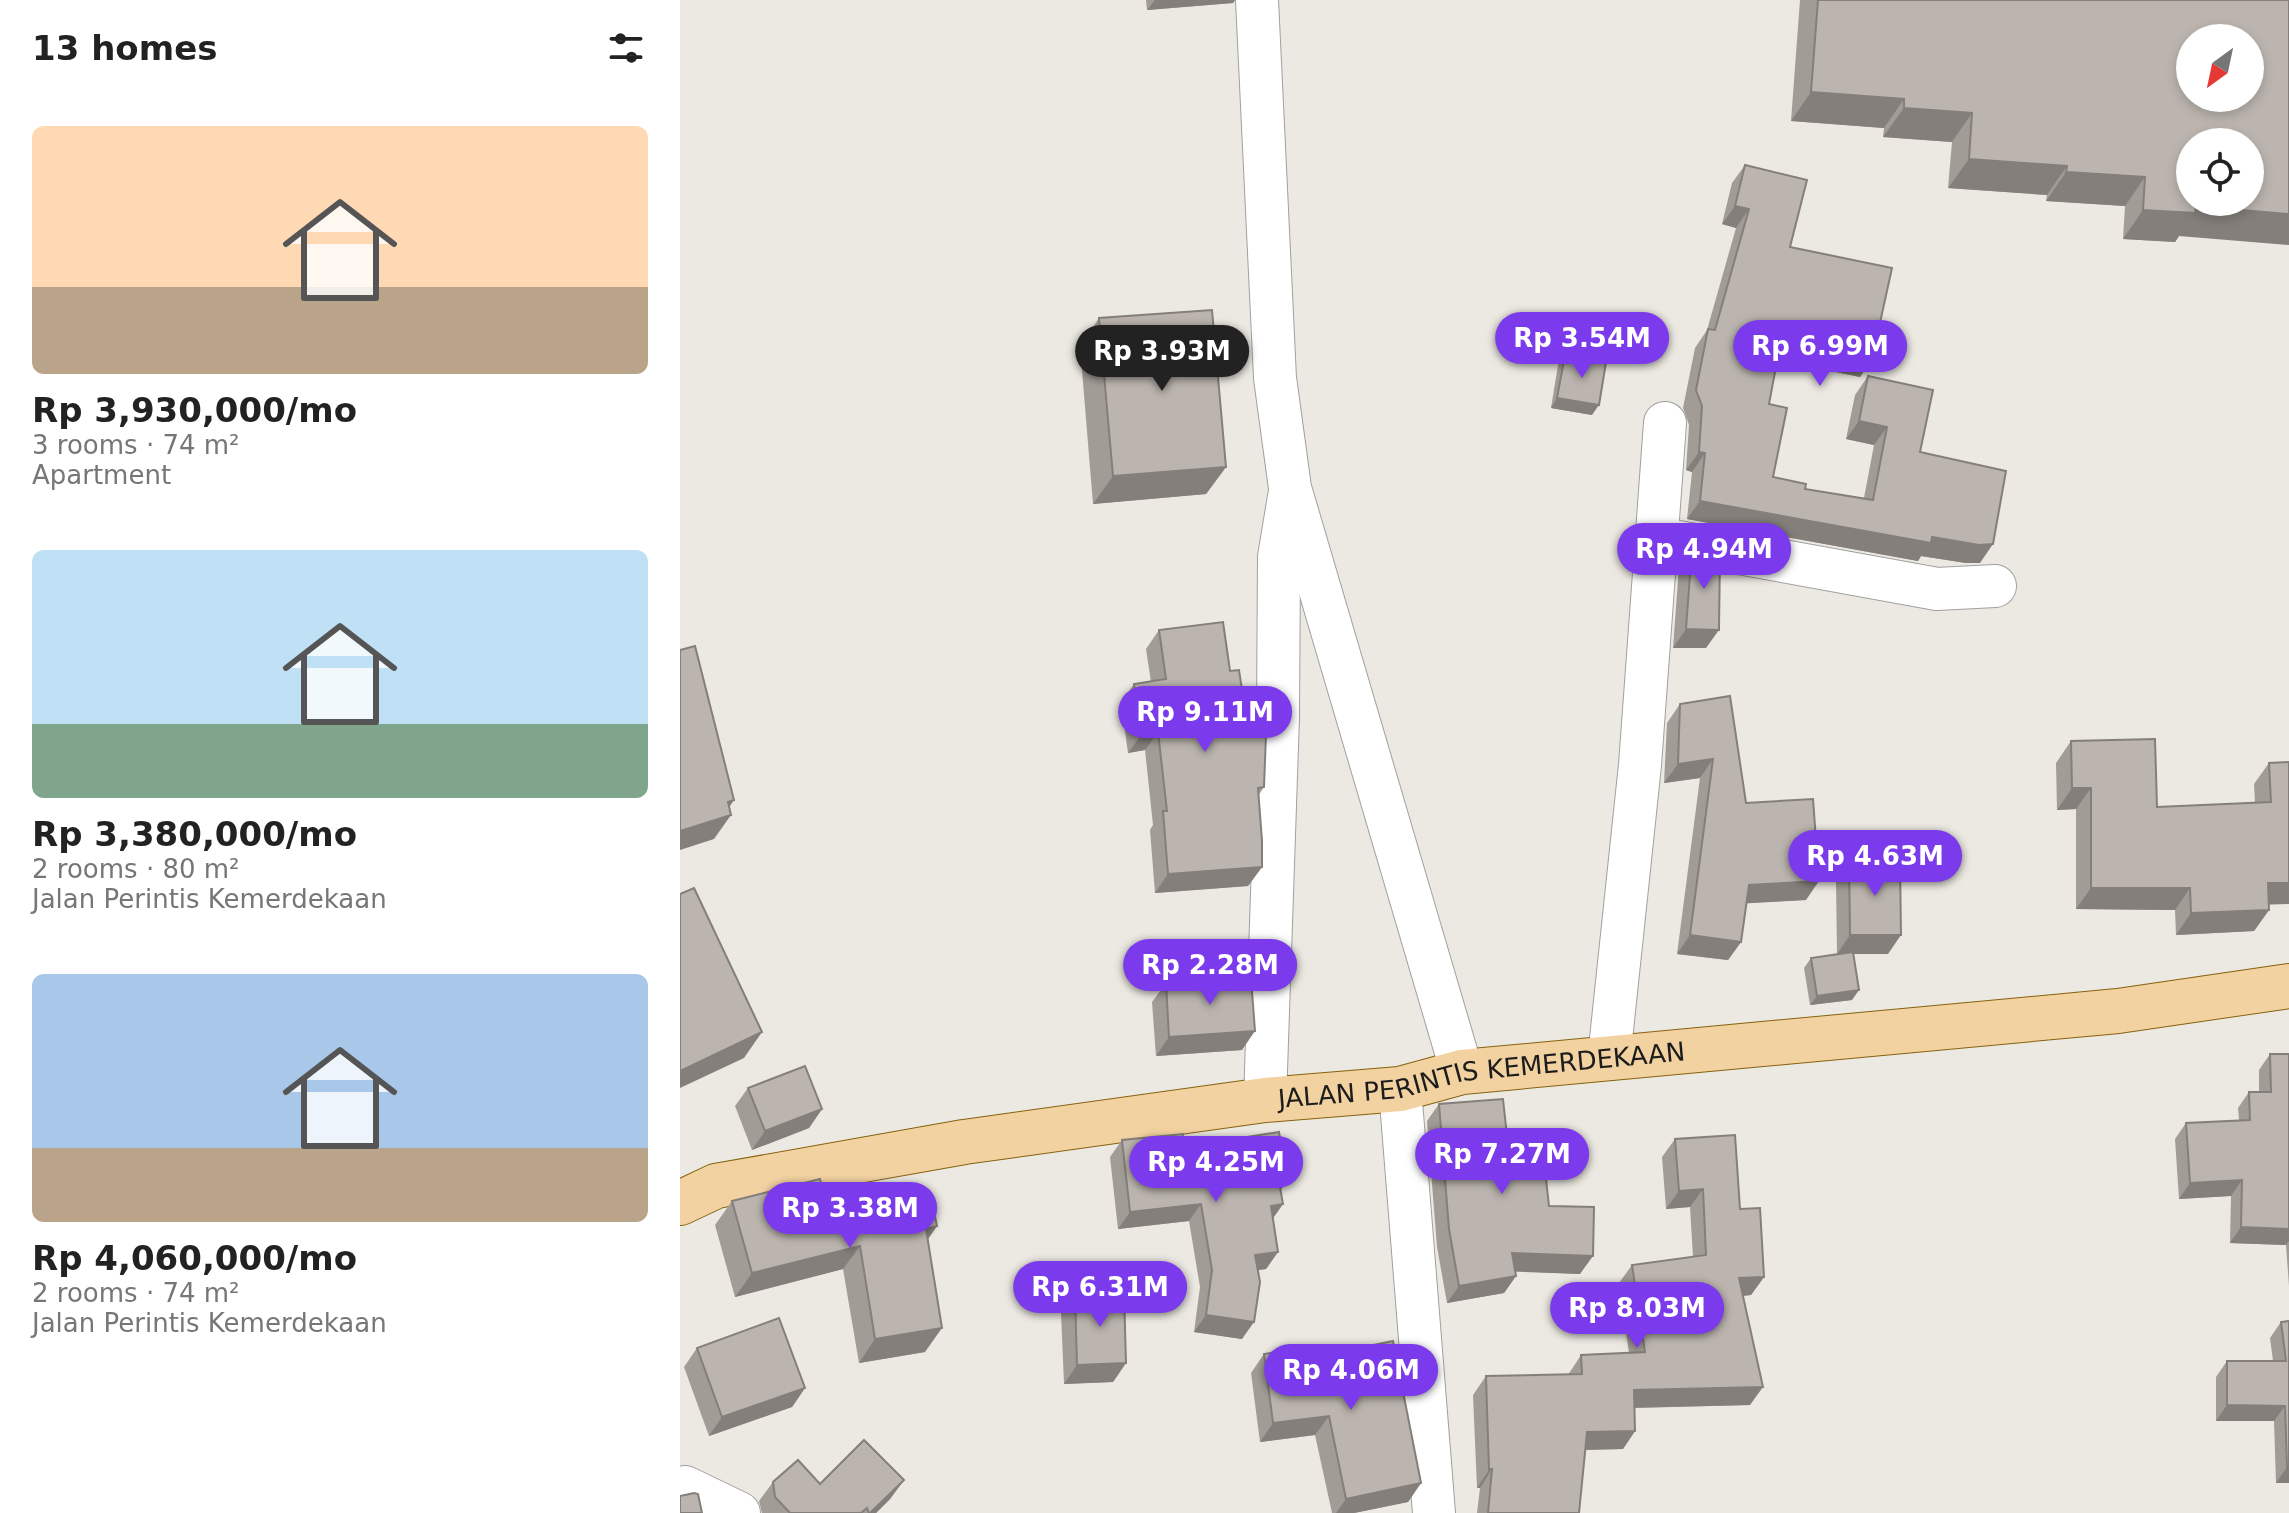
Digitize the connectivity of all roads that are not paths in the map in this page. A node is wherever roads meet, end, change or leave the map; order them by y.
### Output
1 (1257, 0) edge
2 (1665, 423) dead end
3 (1290, 488) junction
4 (1656, 538) junction
5 (1995, 586) dead end
6 (2289, 986) edge
7 (1609, 1058) junction
8 (1462, 1072) junction
9 (1400, 1089) junction
10 (1265, 1100) junction
11 (680, 1203) edge
12 (686, 1491) edge
13 (739, 1513) edge
14 (1434, 1513) edge

1 - 3 street
2 - 4 street
3 - 8 street
3 - 10 street
4 - 5 street
4 - 7 street
6 - 7 main road, JALAN PERINTIS KEMERDEKAAN
7 - 8 main road, JALAN PERINTIS KEMERDEKAAN
8 - 9 main road, JALAN PERINTIS KEMERDEKAAN
9 - 10 main road, JALAN PERINTIS KEMERDEKAAN
9 - 14 street
10 - 11 main road, JALAN PERINTIS KEMERDEKAAN
12 - 13 street

